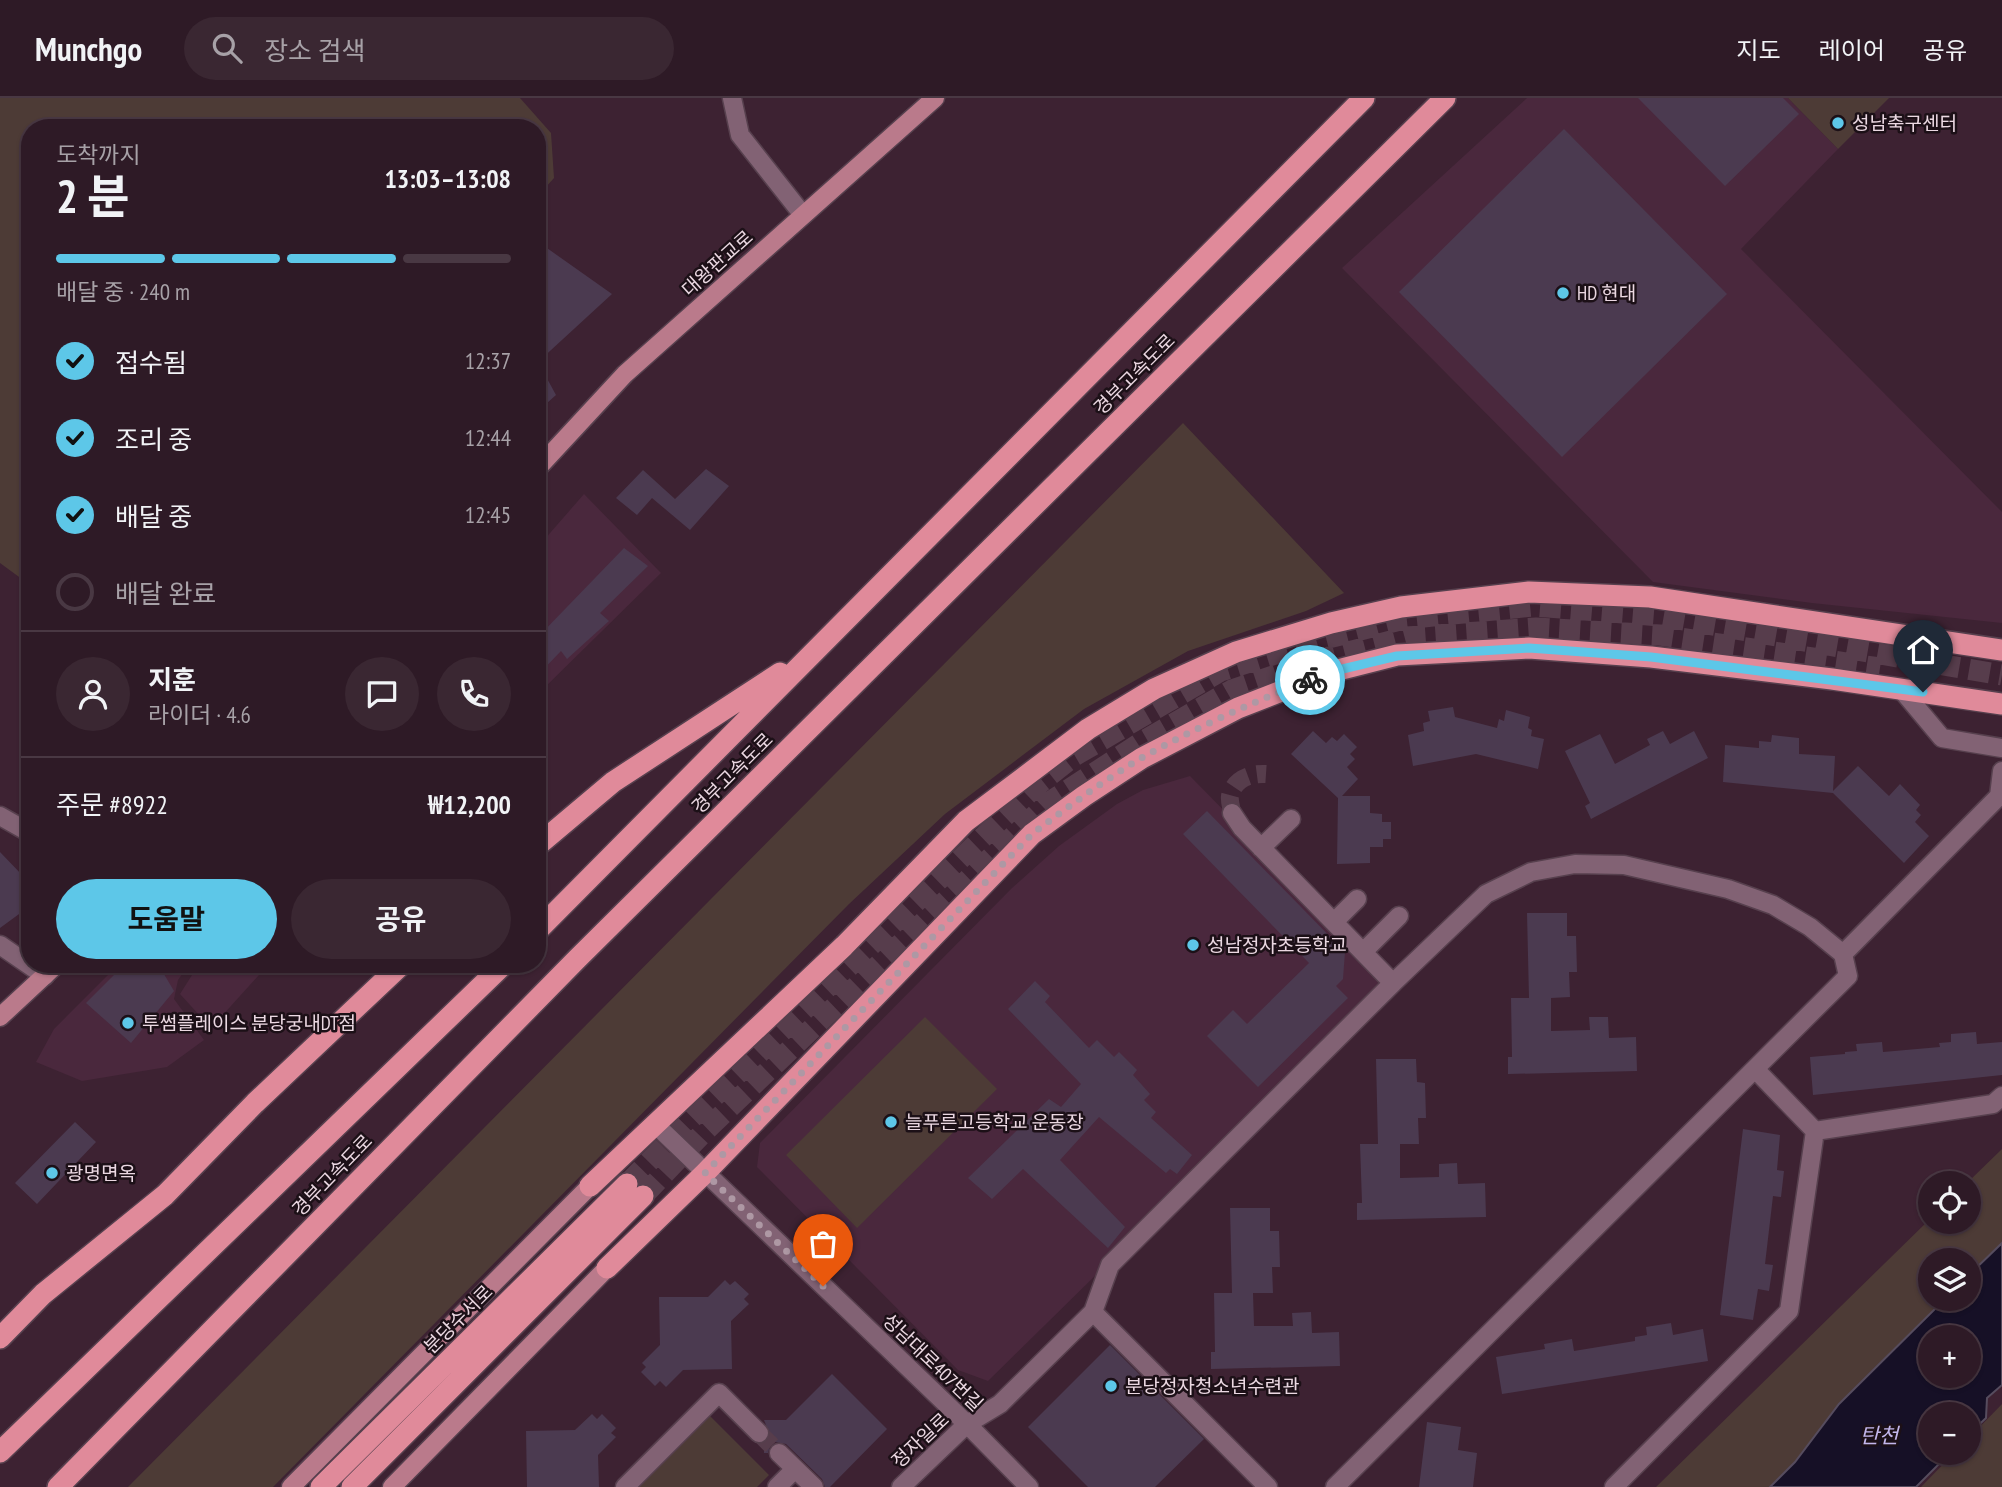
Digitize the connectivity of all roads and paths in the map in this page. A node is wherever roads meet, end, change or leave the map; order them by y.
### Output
1 (732, 98) edge
2 (934, 98) edge
3 (1364, 98) edge
4 (1445, 98) edge
5 (803, 215) junction
6 (546, 460) edge
7 (817, 648) junction
8 (2002, 650) edge
9 (1901, 689) junction
10 (2002, 704) edge
11 (2002, 748) edge
12 (2002, 771) edge
13 (1232, 814) dead end
14 (0, 816) edge
15 (1291, 819) dead end
16 (21, 828) edge
17 (546, 838) edge
18 (1261, 848) junction
19 (1357, 899) dead end
20 (1399, 916) dead end
21 (546, 922) edge
22 (1334, 922) junction
23 (0, 945) edge
24 (1363, 952) junction
25 (1843, 954) junction
26 (21, 955) edge
27 (48, 973) edge
28 (393, 973) edge
29 (495, 973) edge
30 (1393, 983) junction
31 (0, 1017) edge
32 (1755, 1069) junction
33 (2002, 1096) edge
34 (655, 1124) junction
35 (1815, 1131) junction
36 (705, 1173) junction
37 (590, 1186) joint
38 (607, 1268) joint
39 (1093, 1312) junction
40 (0, 1338) edge
41 (967, 1424) junction
42 (759, 1433) tunnel mouth
43 (0, 1452) edge
44 (779, 1453) tunnel mouth
45 (795, 1469) junction
46 (58, 1487) edge
47 (291, 1487) edge
48 (321, 1487) edge
49 (352, 1487) edge
50 (392, 1487) edge
51 (625, 1487) edge
52 (777, 1487) edge
53 (814, 1487) edge
54 (901, 1487) edge
55 (1029, 1487) edge
56 (1268, 1487) edge
57 (1335, 1487) edge
58 (1614, 1487) edge

1 - 5 street
2 - 5 main road, 대왕판교로
3 - 7 highway, 경부고속도로
4 - 46 highway, 경부고속도로
5 - 6 main road, 대왕판교로
7 - 17 highway
7 - 21 highway, 경부고속도로
8 - 34 highway
9 - 10 highway
9 - 11 street
9 - 36 highway
12 - 25 street
13 - 18 street
14 - 16 street
15 - 18 street
18 - 22 street
19 - 22 street
20 - 24 street
22 - 24 street
23 - 26 street
24 - 30 street
25 - 30 street
25 - 32 street
27 - 31 main road
28 - 40 highway
29 - 43 highway, 경부고속도로
30 - 39 street
32 - 35 street
32 - 57 street
33 - 35 street
34 - 36 street, 성남대로407번길
34 - 37 highway
35 - 58 street
36 - 38 highway
36 - 41 street, 성남대로407번길
37 - 47 main road
38 - 50 main road
39 - 41 street, 정자일로
39 - 56 street
41 - 54 street, 정자일로
41 - 55 street, 성남대로407번길
42 - 51 street
44 - 45 street
45 - 52 street
45 - 53 street
48 - 49 highway, 분당수서로

